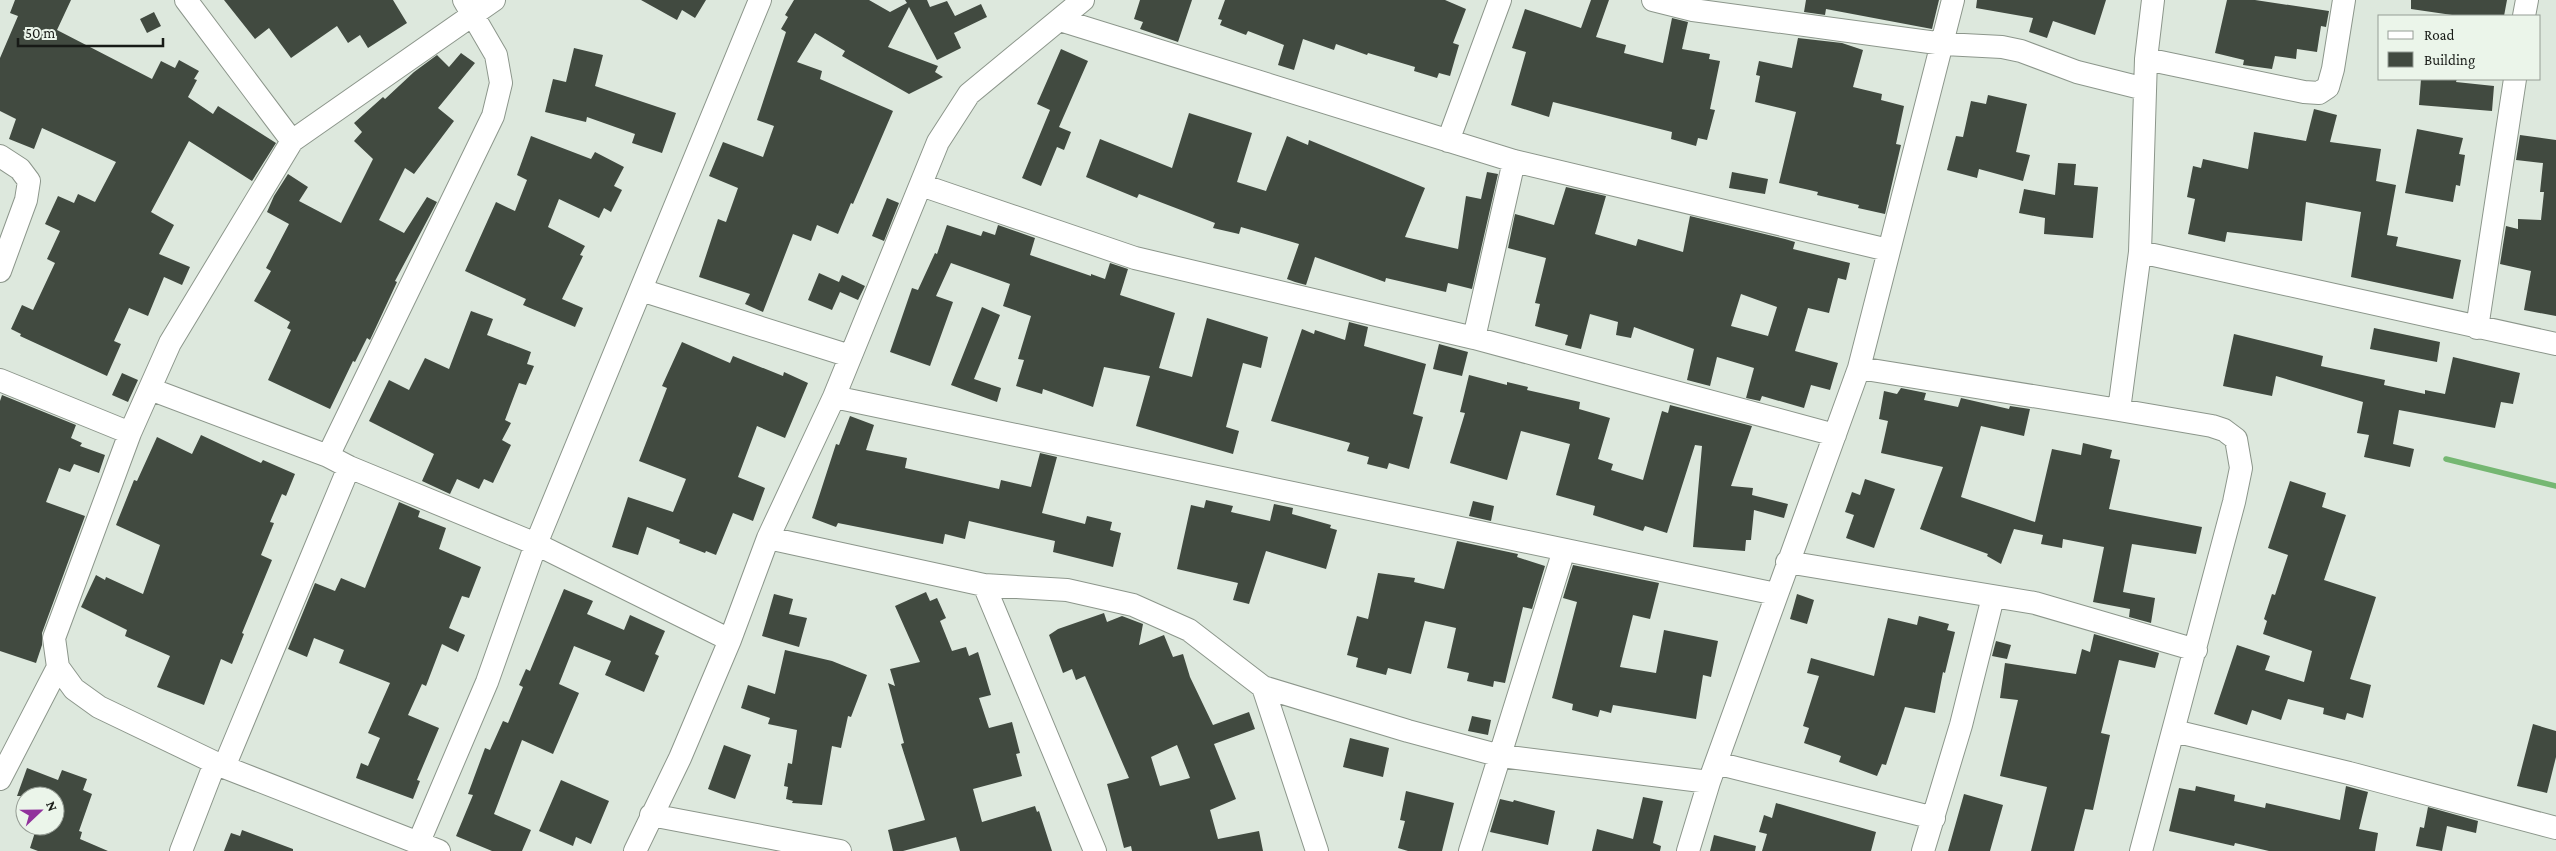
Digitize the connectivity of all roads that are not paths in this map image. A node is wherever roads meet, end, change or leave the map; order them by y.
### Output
1 (186, 0) edge
2 (494, 0) edge
3 (760, 0) edge
4 (1083, 0) edge
5 (1500, 0) edge
6 (1653, 0) edge
7 (1953, 0) edge
8 (2154, 0) edge
9 (2344, 0) edge
10 (2527, 0) edge
11 (469, 7) edge
12 (2524, 15) edge
13 (1060, 20) junction
14 (1944, 44) junction
15 (2146, 59) junction
16 (2515, 80) edge
17 (2145, 89) junction
18 (292, 141) junction
19 (1448, 141) junction
20 (0, 156) edge
21 (1514, 161) junction
22 (921, 185) junction
23 (1888, 250) junction
24 (2140, 252) junction
25 (0, 271) edge
26 (641, 290) junction
27 (2477, 328) junction
28 (1474, 338) junction
29 (2556, 344) edge
30 (850, 356) junction
31 (1859, 368) junction
32 (0, 380) edge
33 (150, 389) junction
34 (834, 397) junction
35 (2119, 410) junction
36 (130, 433) junction
37 (1835, 435) junction
38 (328, 456) junction
39 (349, 467) junction
40 (768, 538) junction
41 (536, 544) junction
42 (1564, 550) junction
43 (1787, 562) junction
44 (984, 585) junction
45 (1776, 594) junction
46 (1993, 597) junction
47 (730, 640) junction
48 (2196, 650) junction
49 (58, 667) junction
50 (1263, 687) junction
51 (2174, 731) junction
52 (1501, 756) junction
53 (219, 765) junction
54 (1712, 773) junction
55 (0, 779) edge
56 (651, 815) junction
57 (1934, 818) junction
58 (2556, 828) edge
59 (418, 844) junction
60 (783, 845) edge
61 (181, 851) edge
62 (439, 851) edge
63 (634, 851) edge
64 (840, 851) edge
65 (1095, 851) edge
66 (1317, 851) edge
67 (1470, 851) edge
68 (1688, 851) edge
69 (1923, 851) edge
70 (2141, 851) edge

1 - 18 street
2 - 11 street
3 - 26 street
4 - 13 street
5 - 19 street
6 - 14 street
7 - 14 street
8 - 15 street
9 - 15 street
10 - 12 street
11 - 18 street
11 - 38 street
13 - 19 street
13 - 22 street
14 - 17 street
14 - 23 street
15 - 17 street
16 - 27 street
17 - 24 street
18 - 33 street
19 - 21 street
20 - 25 street
21 - 23 street
21 - 28 street
22 - 28 street
22 - 30 street
23 - 31 street
24 - 27 street
24 - 35 street
26 - 30 street
26 - 41 street
27 - 29 street
28 - 37 street
30 - 34 street
31 - 35 street
31 - 37 street
32 - 36 street
33 - 36 street
33 - 38 street
34 - 40 street
34 - 42 street
35 - 48 street
36 - 49 street
37 - 43 street
38 - 39 street
39 - 41 street
39 - 53 street
40 - 44 street
40 - 47 street
41 - 47 street
41 - 59 street
42 - 45 street
42 - 52 street
43 - 45 street
43 - 46 street
44 - 50 street
44 - 65 street
45 - 54 street
46 - 48 street
46 - 57 street
47 - 56 street
48 - 51 street
49 - 53 street
49 - 55 street
50 - 52 street
50 - 66 street
51 - 58 street
51 - 70 street
52 - 54 street
52 - 67 street
53 - 59 street
53 - 61 street
54 - 57 street
54 - 68 street
56 - 60 street
56 - 63 street
57 - 69 street
59 - 62 street
60 - 64 street

